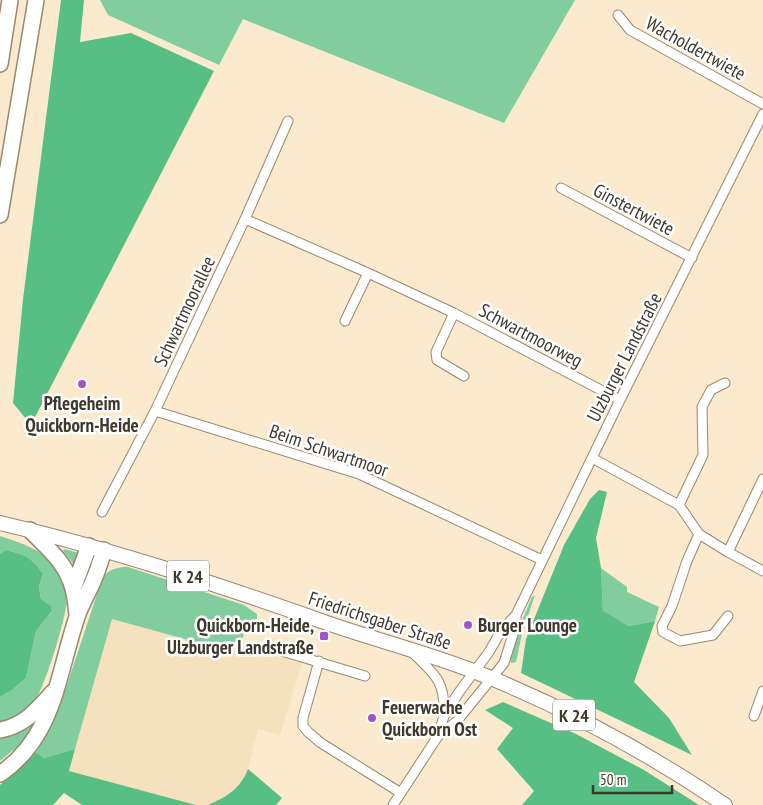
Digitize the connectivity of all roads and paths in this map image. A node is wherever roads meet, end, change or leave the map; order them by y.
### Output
1 (10, 0) edge
2 (36, 0) edge
3 (618, 15) dead end
4 (0, 64) edge
5 (763, 104) edge
6 (763, 114) edge
7 (288, 121) dead end
8 (561, 188) dead end
9 (0, 216) edge
10 (245, 219) junction
11 (692, 258) junction
12 (368, 273) junction
13 (454, 313) junction
14 (346, 320) dead end
15 (464, 376) dead end
16 (726, 384) dead end
17 (620, 400) junction
18 (155, 411) junction
19 (592, 458) junction
20 (763, 479) edge
21 (679, 505) junction
22 (102, 512) dead end
23 (0, 523) edge
24 (30, 530) junction
25 (699, 534) junction
26 (89, 546) junction
27 (104, 550) junction
28 (728, 552) junction
29 (542, 560) junction
30 (763, 571) edge
31 (74, 589) junction
32 (77, 615) junction
33 (516, 615) junction
34 (728, 616) dead end
35 (275, 649) dead end
36 (409, 649) junction
37 (319, 661) junction
38 (474, 671) junction
39 (365, 676) dead end
40 (492, 679) junction
41 (54, 691) junction
42 (763, 691) edge
43 (444, 716) junction
44 (754, 716) dead end
45 (0, 730) edge
46 (438, 736) junction
47 (0, 774) edge
48 (401, 793) junction
49 (393, 805) edge
50 (725, 805) edge

1 - 4 highway
2 - 9 highway
3 - 5 street, Wacholdertwiete
6 - 11 street, Ulzburger Landstraße
7 - 10 street, Schwartmoorallee
8 - 11 street, Ginstertwiete
10 - 12 street, Schwartmoorweg
10 - 18 street, Schwartmoorallee
11 - 17 street, Ulzburger Landstraße
12 - 13 street, Schwartmoorweg
12 - 14 street
13 - 15 street, Schwartmoorweg
13 - 17 street, Schwartmoorweg
16 - 21 street
17 - 19 street, Ulzburger Landstraße
18 - 22 street, Schwartmoorallee
18 - 29 street, Beim Schwartmoor
19 - 21 street
19 - 29 street, Ulzburger Landstraße
20 - 28 street
21 - 25 street
23 - 24 main road, Friedrichsgaber Straße
24 - 26 main road, Friedrichsgaber Straße
24 - 31 highway
25 - 28 street
25 - 34 street
26 - 27 main road, Friedrichsgaber Straße
26 - 31 highway
27 - 32 highway
27 - 36 main road, Friedrichsgaber Straße / K 24
28 - 30 street
29 - 33 street, Ulzburger Landstraße
31 - 32 highway
32 - 41 highway
33 - 38 street, Ulzburger Landstraße
33 - 40 street, Ulzburger Landstraße
35 - 37 street
36 - 38 main road, Friedrichsgaber Straße / K 24
36 - 43 street, Ulzburger Landstraße
37 - 39 street
37 - 48 street
38 - 40 main road, Friedrichsgaber Straße / K 24
38 - 43 street, Ulzburger Landstraße
40 - 46 street, Ulzburger Landstraße
40 - 50 main road, Friedrichsgaber Straße / K 24
41 - 45 highway
41 - 47 highway
42 - 44 street
43 - 46 street, Ulzburger Landstraße
46 - 48 street, Ulzburger Landstraße
48 - 49 street, Ulzburger Landstraße

